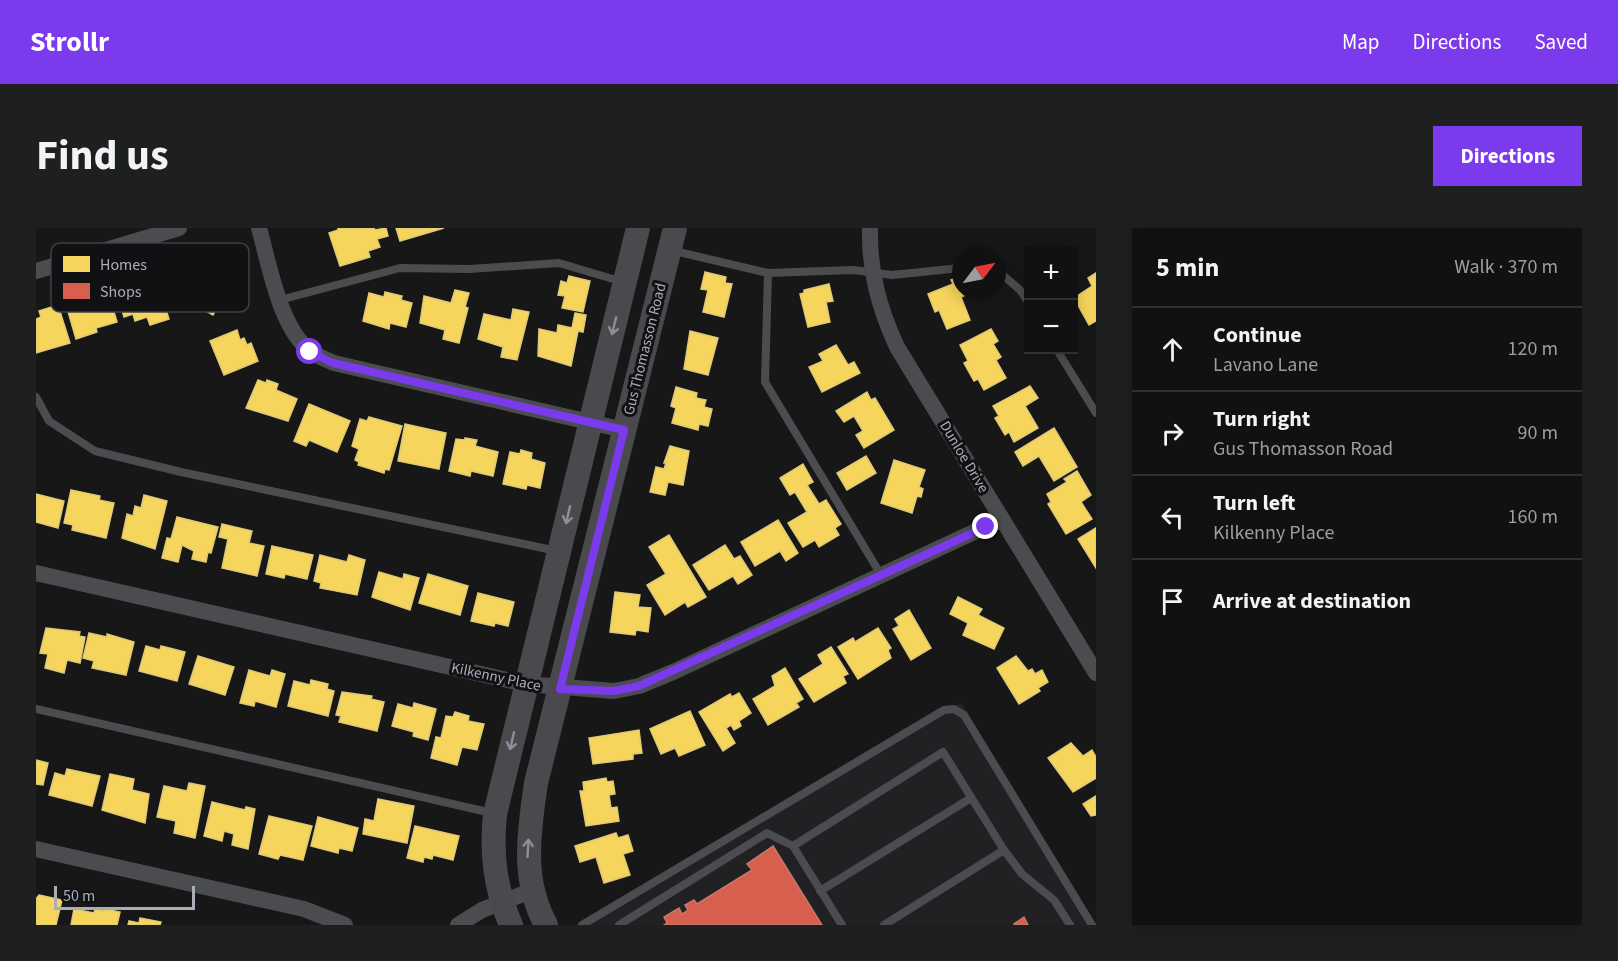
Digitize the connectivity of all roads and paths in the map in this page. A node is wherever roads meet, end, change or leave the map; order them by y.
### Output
1 (179, 228) edge
2 (259, 228) edge
3 (638, 228) edge
4 (870, 228) edge
5 (672, 239) edge
6 (129, 243) edge
7 (51, 266) edge
8 (952, 268) edge
9 (36, 271) edge
10 (768, 273) junction
11 (872, 273) junction
12 (1006, 278) edge
13 (624, 282) junction
14 (280, 300) junction
15 (1027, 300) edge
16 (1059, 354) edge
17 (36, 397) edge
18 (1096, 413) edge
19 (590, 422) junction
20 (624, 430) junction
21 (1002, 519) junction
22 (560, 552) junction
23 (36, 573) edge
24 (881, 575) junction
25 (1096, 673) edge
26 (525, 684) junction
27 (560, 689) junction
28 (36, 709) edge
29 (971, 798) junction
30 (495, 814) junction
31 (793, 846) junction
32 (36, 849) edge
33 (1004, 850) junction
34 (533, 890) junction
35 (820, 891) junction
36 (501, 902) junction
37 (345, 925) edge
38 (458, 925) edge
39 (511, 925) edge
40 (546, 925) edge
41 (582, 925) edge
42 (619, 925) edge
43 (842, 925) edge
44 (884, 925) edge
45 (1070, 925) edge
46 (1092, 925) edge

1 - 6 street
2 - 14 street
3 - 13 main road
4 - 11 street, Dunloe Drive
5 - 10 lane
5 - 20 main road, Gus Thomasson Road
7 - 9 street
8 - 11 lane
10 - 11 lane
10 - 24 lane
11 - 21 street, Dunloe Drive
12 - 15 lane
13 - 14 lane
13 -> 19 main road
14 - 19 street
16 - 18 lane
17 - 22 lane
19 - 20 street
19 -> 22 main road
20 - 27 main road, Gus Thomasson Road
21 - 24 street, Kilkenny Place
21 - 25 street, Dunloe Drive
22 - 26 main road
23 - 26 street, Kilkenny Place
24 - 27 street, Kilkenny Place
26 - 27 street, Kilkenny Place
26 -> 30 main road
34 -> 27 main road, Gus Thomasson Road
28 - 30 lane
29 - 31 lane
29 - 33 lane
29 - 35 lane
30 - 36 main road
31 - 35 lane
31 - 42 lane
32 - 37 street
33 - 44 lane
33 - 45 lane
34 - 36 street
34 - 40 main road, Gus Thomasson Road
35 - 43 lane
36 - 38 street
36 - 39 main road
41 - 46 lane

